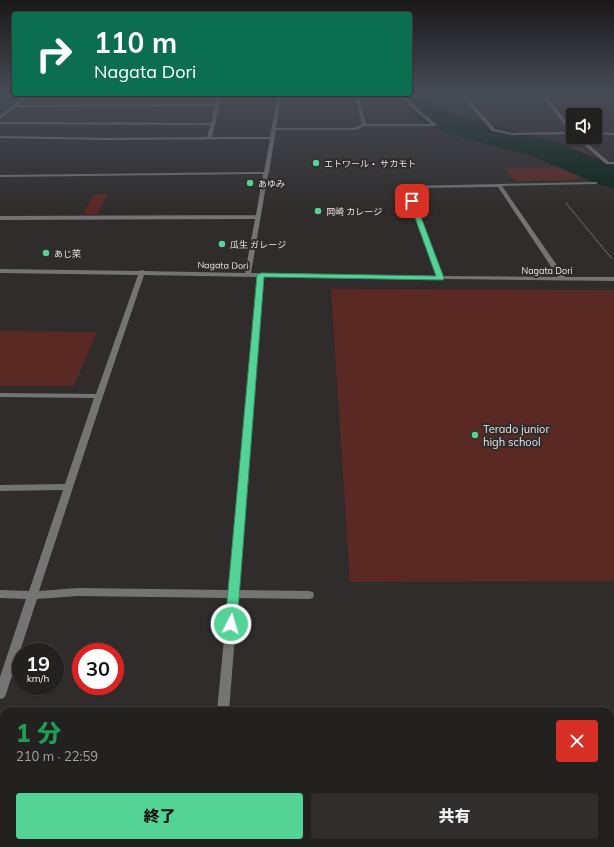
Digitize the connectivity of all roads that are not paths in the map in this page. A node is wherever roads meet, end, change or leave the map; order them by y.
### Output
1 (210, 132) edge
2 (273, 132) edge
3 (501, 132) edge
4 (566, 133) edge
5 (602, 134) edge
6 (614, 134) edge
7 (0, 137) edge
8 (272, 138) junction
9 (209, 139) junction
10 (585, 144) edge
11 (614, 163) edge
12 (267, 173) junction
13 (0, 176) edge
14 (596, 183) dead end
15 (499, 185) junction
16 (0, 218) edge
17 (259, 218) junction
18 (0, 271) edge
19 (142, 272) junction
20 (248, 274) junction
21 (261, 275) junction
22 (440, 278) junction
23 (563, 279) junction
24 (614, 279) edge
25 (0, 395) edge
26 (99, 396) junction
27 (69, 487) junction
28 (0, 488) edge
29 (0, 594) edge
30 (34, 595) junction
31 (234, 595) junction
32 (309, 595) dead end
33 (0, 694) edge
34 (223, 707) edge

1 - 9 street
2 - 8 street
3 - 4 street
5 - 6 street
7 - 9 street
8 - 9 street
8 - 12 street
10 - 11 street
12 - 13 street
12 - 17 street
14 - 15 street
15 - 22 street
15 - 23 street
16 - 17 street
17 - 20 street
18 - 19 street, Nagata Dori
19 - 20 street, Nagata Dori
19 - 26 street
20 - 21 street, Nagata Dori
21 - 22 street, Nagata Dori
21 - 31 street
22 - 23 street, Nagata Dori
23 - 24 street, Nagata Dori
25 - 26 street
26 - 27 street
27 - 28 street
27 - 30 street
29 - 30 street
30 - 31 street
30 - 33 street
31 - 32 street
31 - 34 street

